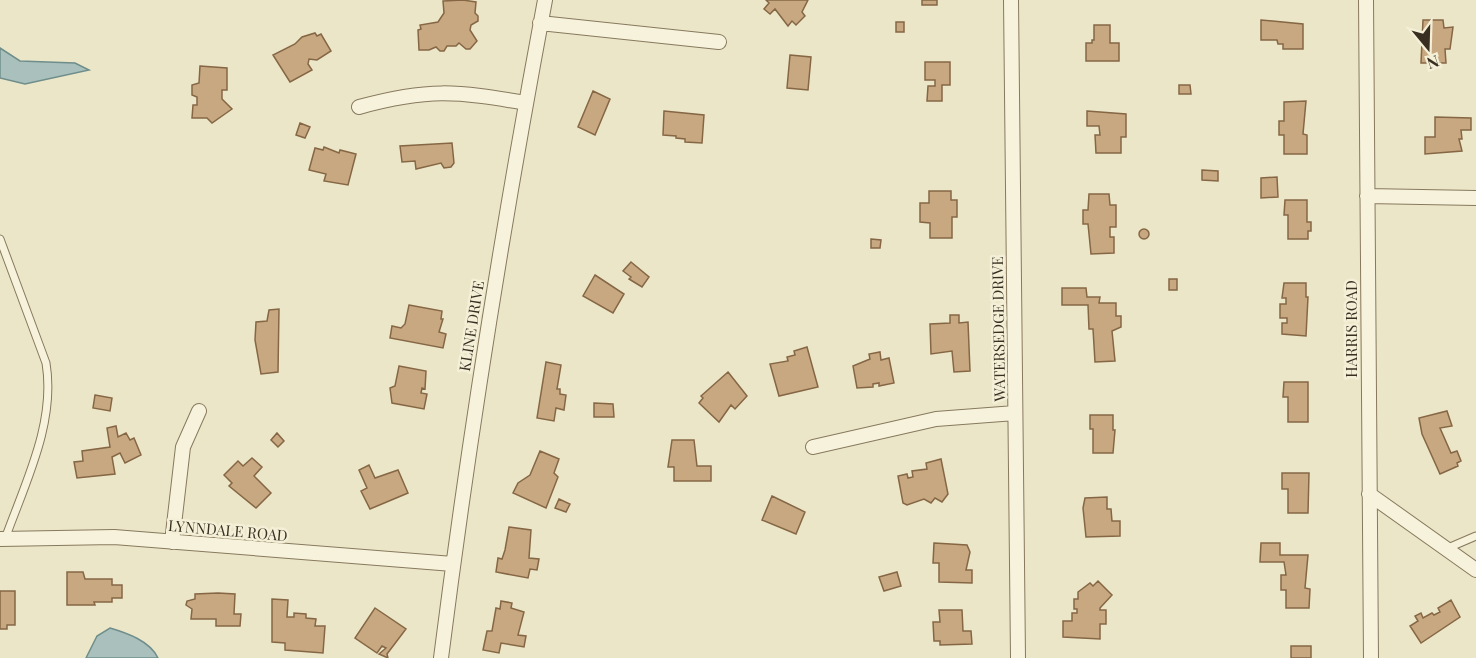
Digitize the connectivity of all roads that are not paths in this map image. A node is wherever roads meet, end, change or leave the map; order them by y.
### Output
1 (545, 0) edge
2 (1011, 0) edge
3 (1366, 0) edge
4 (540, 23) junction
5 (719, 42) dead end
6 (525, 103) junction
7 (359, 107) dead end
8 (1367, 196) junction
9 (1476, 198) edge
10 (0, 239) edge
11 (199, 411) dead end
12 (1015, 413) junction
13 (813, 447) dead end
14 (1369, 494) junction
15 (1476, 536) edge
16 (3, 539) edge
17 (172, 542) junction
18 (1448, 548) junction
19 (453, 564) junction
20 (1476, 570) edge
21 (441, 658) edge
22 (1017, 658) edge
23 (1371, 658) edge

1 - 4 street, KLINE DRIVE
2 - 12 street, WATERSEDGE DRIVE
3 - 8 street, HARRIS ROAD
4 - 5 street
4 - 6 street, KLINE DRIVE
6 - 7 street
6 - 19 street, KLINE DRIVE
8 - 9 street
8 - 14 street, HARRIS ROAD
10 - 16 lane
11 - 17 street
12 - 13 street
12 - 22 street, WATERSEDGE DRIVE
14 - 18 street
14 - 23 street, HARRIS ROAD
15 - 18 lane
16 - 17 street, LYNNDALE ROAD
17 - 19 street, LYNNDALE ROAD
18 - 20 street
19 - 21 street, KLINE DRIVE

